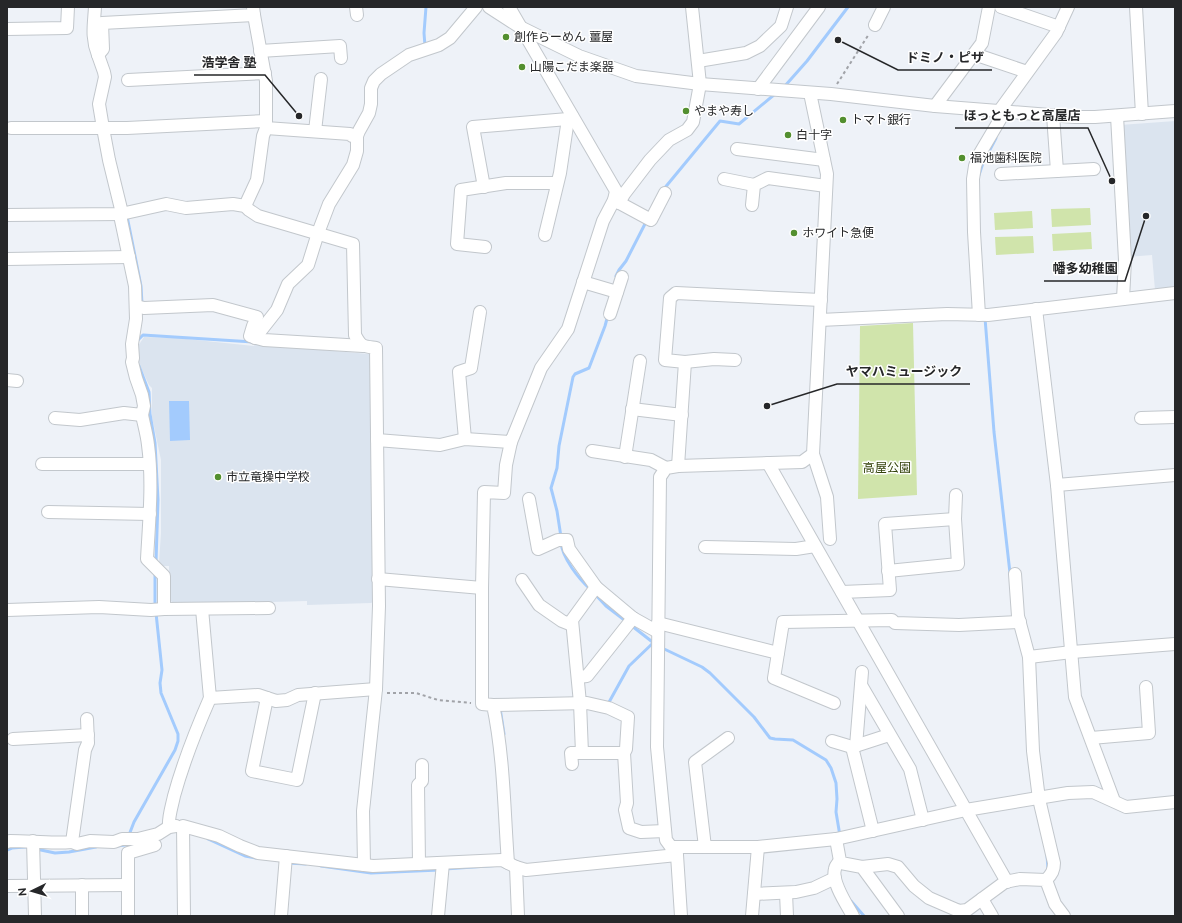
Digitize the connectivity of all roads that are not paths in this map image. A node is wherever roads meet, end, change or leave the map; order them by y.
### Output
1 (68, 7) edge
2 (95, 7) edge
3 (476, 7) edge
4 (489, 7) edge
5 (509, 7) edge
6 (692, 7) edge
7 (787, 7) edge
8 (819, 7) edge
9 (884, 7) edge
10 (989, 7) edge
11 (1001, 7) edge
12 (1068, 7) edge
13 (1136, 7) edge
14 (254, 11) edge
15 (875, 25) road end
16 (520, 27) junction
17 (1059, 27) junction
18 (7, 29) edge
19 (260, 51) junction
20 (100, 53) junction
21 (974, 54) junction
22 (341, 58) dead end
23 (698, 61) junction
24 (1027, 72) junction
25 (265, 73) junction
26 (320, 79) dead end
27 (128, 80) dead end
28 (700, 84) junction
29 (758, 89) junction
30 (810, 93) junction
31 (935, 106) junction
32 (1006, 111) junction
33 (1175, 111) edge
34 (1142, 114) junction
35 (1053, 115) junction
36 (1117, 116) junction
37 (570, 118) junction
38 (266, 124) junction
39 (11, 128) dead end
40 (105, 128) junction
41 (315, 131) junction
42 (357, 136) junction
43 (737, 149) dead end
44 (824, 160) junction
45 (1094, 169) dead end
46 (1057, 171) junction
47 (1001, 174) dead end
48 (724, 180) dead end
49 (558, 183) junction
50 (754, 185) junction
51 (826, 186) junction
52 (484, 187) junction
53 (665, 193) dead end
54 (617, 202) junction
55 (752, 205) dead end
56 (245, 206) junction
57 (124, 213) junction
58 (7, 215) edge
59 (318, 233) junction
60 (545, 235) dead end
61 (484, 248) dead end
62 (129, 257) junction
63 (7, 259) edge
64 (622, 277) dead end
65 (583, 282) junction
66 (614, 291) junction
67 (1175, 293) edge
68 (1123, 299) junction
69 (820, 300) junction
70 (140, 307) junction
71 (1036, 309) junction
72 (480, 312) dead end
73 (610, 314) dead end
74 (983, 315) junction
75 (820, 320) junction
76 (255, 338) junction
77 (363, 346) junction
78 (735, 360) dead end
79 (640, 361) dead end
80 (685, 362) junction
81 (632, 409) junction
82 (142, 415) junction
83 (682, 415) junction
84 (1175, 417) edge
85 (55, 418) dead end
86 (1141, 418) dead end
87 (465, 439) junction
88 (377, 440) junction
89 (511, 442) junction
90 (592, 451) dead end
91 (813, 454) junction
92 (625, 457) junction
93 (768, 463) junction
94 (42, 464) dead end
95 (149, 464) junction
96 (678, 466) junction
97 (666, 468) junction
98 (1175, 475) edge
99 (1057, 485) junction
100 (956, 495) dead end
101 (529, 499) dead end
102 (48, 512) dead end
103 (150, 514) junction
104 (955, 519) junction
105 (830, 539) dead end
106 (815, 546) junction
107 (705, 547) dead end
108 (888, 570) junction
109 (1015, 574) dead end
110 (378, 579) junction
111 (522, 580) dead end
112 (482, 588) junction
113 (594, 590) junction
114 (842, 592) junction
115 (269, 608) dead end
116 (202, 609) junction
117 (7, 610) edge
118 (158, 610) junction
119 (630, 621) junction
120 (858, 621) junction
121 (1017, 622) junction
122 (572, 625) junction
123 (658, 637) junction
124 (1175, 644) edge
125 (1072, 652) junction
126 (778, 653) junction
127 (1029, 657) junction
128 (862, 672) dead end
129 (578, 677) junction
130 (861, 685) junction
131 (1146, 687) dead end
132 (376, 691) junction
133 (315, 693) junction
134 (210, 698) junction
135 (267, 698) junction
136 (580, 701) junction
137 (834, 703) dead end
138 (494, 705) junction
139 (86, 719) dead end
140 (88, 735) junction
141 (889, 735) junction
142 (728, 738) dead end
143 (1090, 738) junction
144 (13, 739) dead end
145 (832, 741) dead end
146 (854, 746) junction
147 (582, 753) junction
148 (624, 753) junction
149 (572, 764) dead end
150 (422, 765) dead end
151 (1035, 799) junction
152 (1114, 801) junction
153 (1175, 802) edge
154 (966, 810) junction
155 (923, 820) junction
156 (169, 827) junction
157 (183, 830) junction
158 (665, 831) junction
159 (873, 831) junction
160 (839, 838) junction
161 (7, 842) edge
162 (72, 842) junction
163 (155, 845) dead end
164 (33, 846) junction
165 (705, 847) junction
166 (758, 847) junction
167 (674, 851) junction
168 (286, 860) junction
169 (842, 863) junction
170 (419, 864) junction
171 (364, 865) junction
172 (512, 865) junction
173 (862, 866) junction
174 (442, 867) junction
175 (1049, 877) junction
176 (835, 878) junction
177 (1008, 882) junction
178 (82, 885) junction
179 (128, 885) junction
180 (7, 886) edge
181 (34, 886) junction
182 (786, 893) junction
183 (754, 894) junction
184 (982, 899) junction
185 (34, 916) edge
186 (82, 916) edge
187 (128, 916) edge
188 (184, 916) edge
189 (281, 916) edge
190 (438, 916) edge
191 (518, 916) edge
192 (681, 916) edge
193 (752, 916) edge
194 (787, 916) edge
195 (853, 916) edge
196 (898, 916) edge
197 (992, 916) edge
198 (1064, 916) edge

1 - 18 street
2 - 20 street
3 - 42 street
4 - 16 street
5 - 16 street
6 - 23 street
7 - 23 street
8 - 29 street
9 - 15 street
10 - 21 street
11 - 17 street
12 - 17 street
13 - 34 street
14 - 19 street
14 - 20 street
16 - 28 street
16 - 37 street
17 - 24 street
19 - 22 street
19 - 25 street
20 - 40 street
21 - 24 street
21 - 31 street
23 - 28 street
24 - 32 street
25 - 27 street
25 - 38 street
26 - 41 street
28 - 29 street
28 - 54 street
29 - 30 street
30 - 31 street
30 - 44 street
31 - 32 street
32 - 35 street
32 - 74 street
33 - 34 street
34 - 36 street
35 - 36 street
35 - 46 street
36 - 68 street
37 - 49 street
37 - 52 street
37 - 54 street
38 - 40 street
38 - 41 street
38 - 56 street
39 - 40 street
40 - 57 street
41 - 42 street
42 - 59 street
43 - 44 street
44 - 51 street
45 - 46 street
46 - 47 street
48 - 50 street
49 - 52 street
49 - 60 street
50 - 51 street
50 - 55 street
51 - 69 street
52 - 61 street
53 - 54 street
54 - 65 street
56 - 57 street
56 - 59 street
57 - 58 street
57 - 62 street
59 - 76 street
59 - 77 street
62 - 63 street
62 - 70 street
64 - 66 street
65 - 66 street
65 - 89 street
66 - 73 street
67 - 68 street
68 - 71 street
69 - 75 street
69 - 80 street
70 - 76 street
70 - 82 street
71 - 74 street
71 - 99 street
72 - 87 street
74 - 75 street
75 - 91 street
76 - 77 street
77 - 88 street
78 - 80 street
79 - 81 street
80 - 83 street
81 - 83 street
81 - 92 street
82 - 85 street
82 - 95 street
83 - 96 street
84 - 86 street
87 - 88 street
87 - 89 street
88 - 110 street
89 - 112 street
90 - 92 street
91 - 93 street
91 - 105 street
92 - 97 street
93 - 96 street
93 - 106 street
94 - 95 street
95 - 103 street
96 - 97 street
97 - 123 street
98 - 99 street
99 - 125 street
100 - 104 street
101 - 113 street
102 - 103 street
103 - 118 street
104 - 108 street
104 - 108 street
106 - 107 street
106 - 114 street
108 - 114 street
109 - 121 street
110 - 112 street
110 - 132 street
111 - 122 street
112 - 138 street
113 - 119 street
113 - 122 street
114 - 120 street
115 - 116 street
116 - 118 street
116 - 134 street
117 - 118 street
119 - 123 street
119 - 129 street
120 - 121 street
120 - 126 street
120 - 154 street
121 - 127 street
122 - 129 street
123 - 126 street
123 - 158 street
124 - 125 street
125 - 127 street
125 - 143 street
126 - 137 street
127 - 151 street
128 - 130 street
129 - 136 street
130 - 141 street
130 - 146 street
131 - 143 street
132 - 133 street
132 - 171 street
133 - 135 street
133 - 135 street
134 - 135 street
134 - 156 street
136 - 138 street
136 - 147 street
136 - 148 street
138 - 172 street
139 - 140 street
140 - 144 street
140 - 162 street
141 - 146 street
141 - 155 street
142 - 165 street
143 - 152 street
145 - 146 street
146 - 159 street
147 - 148 street
147 - 149 street
148 - 158 street
150 - 170 street
151 - 152 street
151 - 154 street
151 - 175 street
152 - 153 street
154 - 155 street
154 - 177 street
155 - 159 street
156 - 157 street
156 - 162 street
157 - 168 street
157 - 188 street
158 - 167 street
159 - 160 street
160 - 166 street
160 - 169 street
161 - 164 street
162 - 164 street
163 - 179 street
164 - 181 street
165 - 166 street
165 - 167 street
166 - 183 street
167 - 172 street
167 - 192 street
168 - 171 street
168 - 189 street
169 - 173 street
169 - 176 street
170 - 171 street
170 - 174 street
172 - 174 street
172 - 191 street
173 - 184 street
173 - 196 street
174 - 190 street
175 - 177 street
175 - 198 street
176 - 182 street
176 - 195 street
177 - 184 street
178 - 179 street
178 - 181 street
178 - 186 street
179 - 187 street
180 - 181 street
181 - 185 street
182 - 183 street
182 - 194 street
183 - 193 street
184 - 197 street

